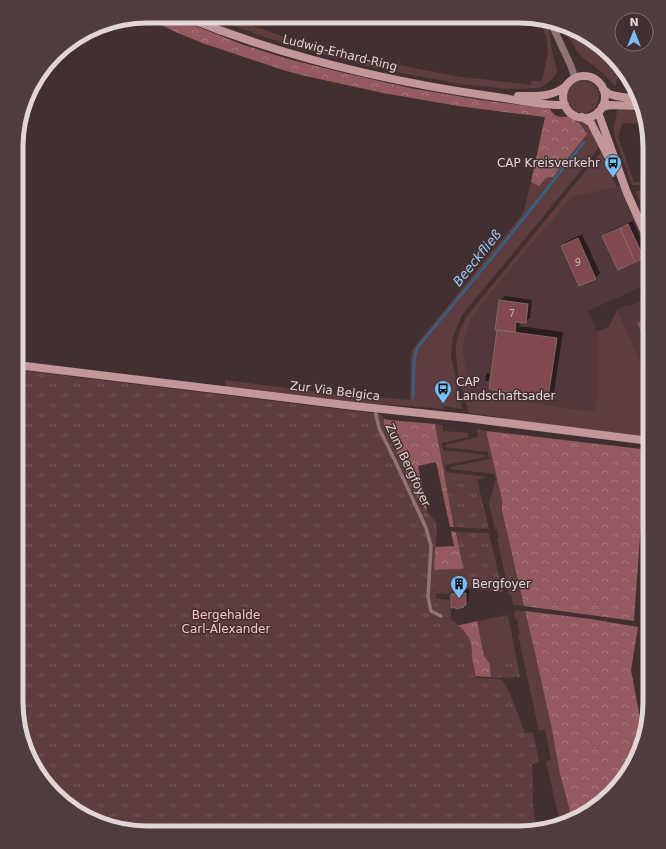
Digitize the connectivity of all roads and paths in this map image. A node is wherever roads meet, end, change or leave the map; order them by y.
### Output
1 (201, 23) edge
2 (553, 28) edge
3 (575, 78) junction
4 (567, 86) junction
5 (603, 89) junction
6 (496, 96) junction
7 (633, 98) edge
8 (565, 106) junction
9 (636, 106) edge
10 (600, 109) junction
11 (582, 117) junction
12 (627, 193) junction
13 (643, 228) edge
14 (23, 366) edge
15 (376, 408) junction
16 (643, 440) edge
17 (441, 616) dead end

1 - 6 street, Ludwig-Erhard-Ring
2 - 3 street
3 - 4 street
3 - 5 street
4 - 6 street, Ludwig-Erhard-Ring
4 - 8 street
5 - 7 street
5 - 10 street
6 - 8 street, Ludwig-Erhard-Ring
8 - 11 street
9 - 10 street
10 - 11 street
10 - 12 street
11 - 12 street
12 - 13 street
14 - 15 street, Zur Via Belgica
15 - 16 street, Zur Via Belgica
15 - 17 lane, Zum Bergfoyer

